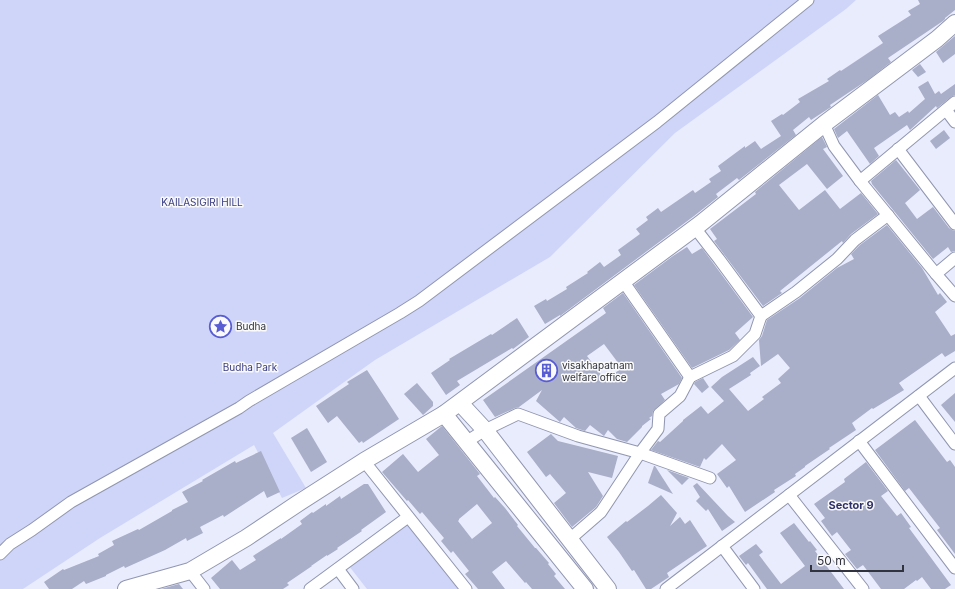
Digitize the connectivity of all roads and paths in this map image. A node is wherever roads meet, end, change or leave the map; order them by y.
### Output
1 (808, 0) edge
2 (955, 23) edge
3 (955, 102) edge
4 (946, 110) junction
5 (955, 122) edge
6 (824, 124) junction
7 (898, 149) junction
8 (860, 181) junction
9 (888, 215) junction
10 (955, 224) edge
11 (695, 228) junction
12 (955, 258) edge
13 (936, 274) junction
14 (623, 281) junction
15 (955, 296) edge
16 (761, 316) junction
17 (955, 368) edge
18 (690, 377) junction
19 (919, 396) junction
20 (460, 403) junction
21 (444, 414) junction
22 (485, 430) junction
23 (466, 442) junction
24 (859, 442) junction
25 (955, 444) edge
26 (640, 453) junction
27 (364, 461) junction
28 (710, 478) dead end
29 (789, 495) junction
30 (408, 517) junction
31 (570, 539) junction
32 (722, 546) junction
33 (0, 554) edge
34 (955, 568) edge
35 (338, 569) junction
36 (190, 571) junction
37 (126, 589) edge
38 (204, 589) edge
39 (310, 589) edge
40 (353, 589) edge
41 (466, 589) edge
42 (585, 589) edge
43 (608, 589) edge
44 (666, 589) edge
45 (754, 589) edge
46 (863, 589) edge

1 - 33 street
2 - 6 street
3 - 4 street
4 - 5 street
4 - 7 street
6 - 8 street
6 - 11 street
7 - 8 street
7 - 10 street
8 - 9 street
9 - 13 street
9 - 16 street
11 - 14 street
11 - 16 street
12 - 13 street
13 - 15 street
14 - 18 street
14 - 20 street
16 - 18 street
17 - 19 street
18 - 26 street
19 - 24 street
19 - 25 street
20 - 21 street
20 - 22 street
21 - 23 street
21 - 27 street
22 - 23 street
22 - 26 street
22 - 31 street
23 - 42 street
24 - 29 street
24 - 34 street
26 - 28 street
26 - 31 street
27 - 30 street
27 - 36 street
29 - 32 street
29 - 46 street
30 - 35 street
30 - 41 street
31 - 43 street
32 - 44 street
32 - 45 street
35 - 39 street
35 - 40 street
36 - 37 street
36 - 38 street

